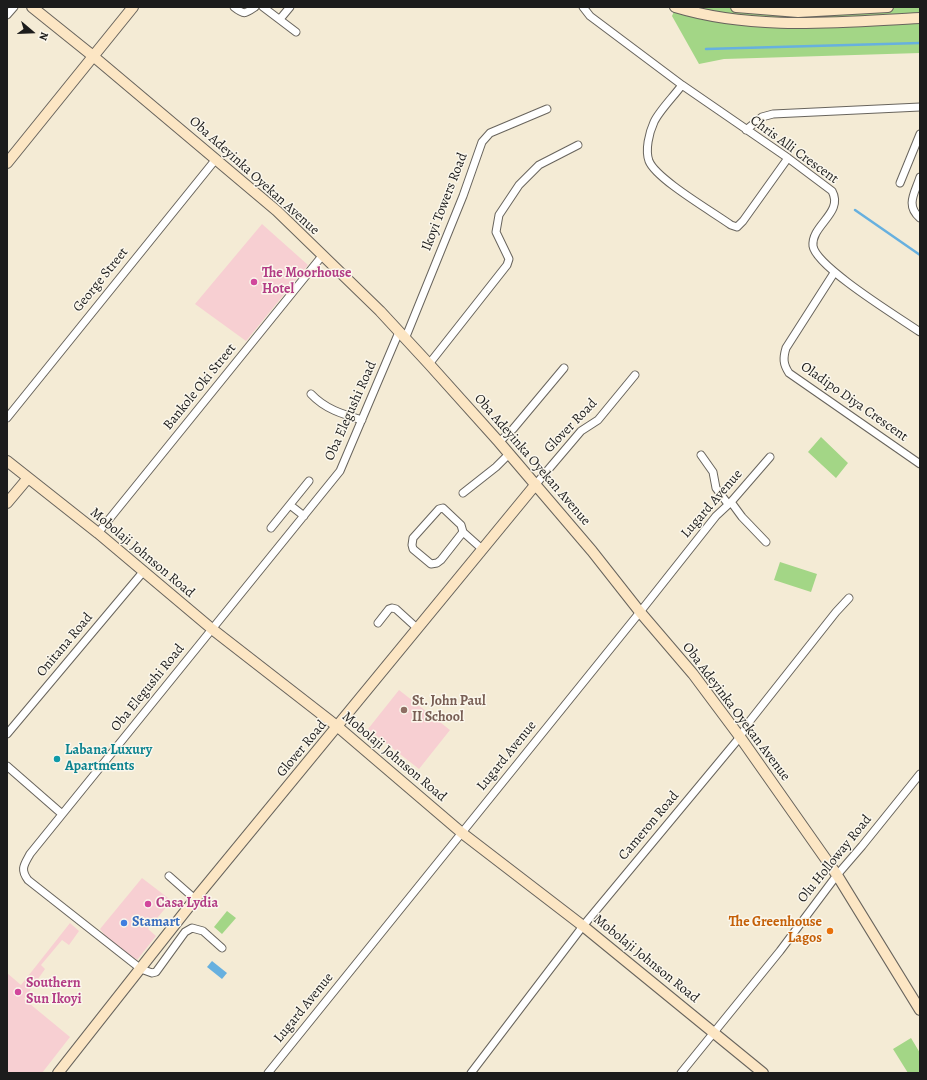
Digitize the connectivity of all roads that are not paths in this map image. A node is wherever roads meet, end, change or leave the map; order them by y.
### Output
1 (14, 7) edge
2 (32, 7) edge
3 (134, 7) edge
4 (234, 7) edge
5 (255, 7) edge
6 (263, 7) edge
7 (290, 7) edge
8 (583, 7) edge
9 (675, 7) edge
10 (736, 7) edge
11 (888, 7) edge
12 (7, 15) edge
13 (920, 18) edge
14 (280, 19) junction
15 (296, 32) dead end
16 (93, 56) junction
17 (682, 85) junction
18 (920, 107) edge
19 (547, 109) dead end
20 (746, 130) junction
21 (920, 134) edge
22 (578, 145) dead end
23 (788, 158) junction
24 (216, 159) junction
25 (7, 163) edge
26 (920, 177) edge
27 (900, 183) dead end
28 (920, 218) edge
29 (322, 256) junction
30 (834, 273) junction
31 (920, 332) edge
32 (402, 336) junction
33 (429, 364) junction
34 (564, 368) dead end
35 (635, 375) dead end
36 (311, 394) dead end
37 (7, 418) edge
38 (362, 420) junction
39 (499, 442) junction
40 (509, 454) junction
41 (701, 455) dead end
42 (770, 457) dead end
43 (7, 460) edge
44 (920, 464) edge
45 (28, 478) junction
46 (309, 481) dead end
47 (536, 484) junction
48 (463, 493) dead end
49 (7, 503) edge
50 (729, 503) junction
51 (290, 504) junction
52 (304, 516) junction
53 (271, 528) dead end
54 (463, 532) junction
55 (98, 533) junction
56 (766, 542) dead end
57 (482, 549) junction
58 (143, 572) junction
59 (849, 598) dead end
60 (640, 612) junction
61 (378, 623) dead end
62 (212, 629) junction
63 (418, 629) junction
64 (338, 727) junction
65 (7, 734) edge
66 (740, 737) junction
67 (7, 766) edge
68 (920, 774) edge
69 (62, 814) junction
70 (462, 833) junction
71 (837, 875) junction
72 (170, 876) dead end
73 (195, 899) junction
74 (583, 926) junction
75 (222, 948) dead end
76 (141, 969) junction
77 (920, 1010) edge
78 (714, 1033) junction
79 (58, 1073) edge
80 (268, 1073) edge
81 (471, 1073) edge
82 (681, 1073) edge
83 (763, 1073) edge

1 - 12 street
2 - 16 main road, Oba Adeyinka Oyekan Avenue
3 - 16 main road
4 - 5 street
6 - 14 street
7 - 14 street
8 - 17 street, Chris Alli Crescent
9 - 13 main road
10 - 11 main road
14 - 15 street
16 - 24 main road, Oba Adeyinka Oyekan Avenue
16 - 25 main road
17 - 20 street, Chris Alli Crescent
17 - 23 street
18 - 20 street
19 - 32 street, Ikoyi Towers Road
20 - 23 street, Chris Alli Crescent
21 - 27 street
22 - 33 street
23 - 30 street, Chris Alli Crescent
24 - 29 main road, Oba Adeyinka Oyekan Avenue
24 - 37 street, George Street
26 - 28 street
29 - 32 main road, Oba Adeyinka Oyekan Avenue
29 - 55 street, Bankole Oki Street
30 - 31 street, Chris Alli Crescent
30 - 44 street, Oladipo Diya Crescent
32 - 33 main road, Oba Adeyinka Oyekan Avenue
32 - 38 street, Oba Elegushi Road
33 - 39 main road, Oba Adeyinka Oyekan Avenue
34 - 39 street
35 - 47 street, Glover Road
36 - 38 street
38 - 52 street, Oba Elegushi Road
39 - 40 main road, Oba Adeyinka Oyekan Avenue
40 - 47 main road, Oba Adeyinka Oyekan Avenue
40 - 48 street
41 - 50 street
42 - 50 street, Lugard Avenue
43 - 45 main road, Mobolaji Johnson Road
45 - 49 main road
45 - 55 main road, Mobolaji Johnson Road
46 - 51 street
47 - 57 main road, Glover Road
47 - 60 main road, Oba Adeyinka Oyekan Avenue
50 - 56 street
50 - 60 street, Lugard Avenue
51 - 52 street
51 - 53 street
52 - 62 street, Oba Elegushi Road
54 - 54 street
54 - 57 street
55 - 58 main road, Mobolaji Johnson Road
57 - 63 main road, Glover Road
58 - 62 main road, Mobolaji Johnson Road
58 - 65 street, Onitana Road
59 - 66 street, Cameron Road
60 - 66 main road, Oba Adeyinka Oyekan Avenue
60 - 70 street, Lugard Avenue
61 - 63 street
62 - 64 main road, Mobolaji Johnson Road
62 - 69 street, Oba Elegushi Road
63 - 64 main road, Glover Road
64 - 70 main road, Mobolaji Johnson Road
64 - 73 main road, Glover Road
66 - 71 main road, Oba Adeyinka Oyekan Avenue
66 - 74 street, Cameron Road
67 - 69 street
68 - 71 street, Olu Holloway Road
69 - 76 street, Oba Elegushi Road
70 - 74 main road, Mobolaji Johnson Road
70 - 80 street, Lugard Avenue
71 - 77 main road, Oba Adeyinka Oyekan Avenue
71 - 78 street, Olu Holloway Road
72 - 73 street
73 - 76 main road, Glover Road
74 - 78 main road, Mobolaji Johnson Road
74 - 81 street, Cameron Road
75 - 76 street
76 - 79 main road, Glover Road
78 - 82 street, Olu Holloway Road
78 - 83 main road, Mobolaji Johnson Road

